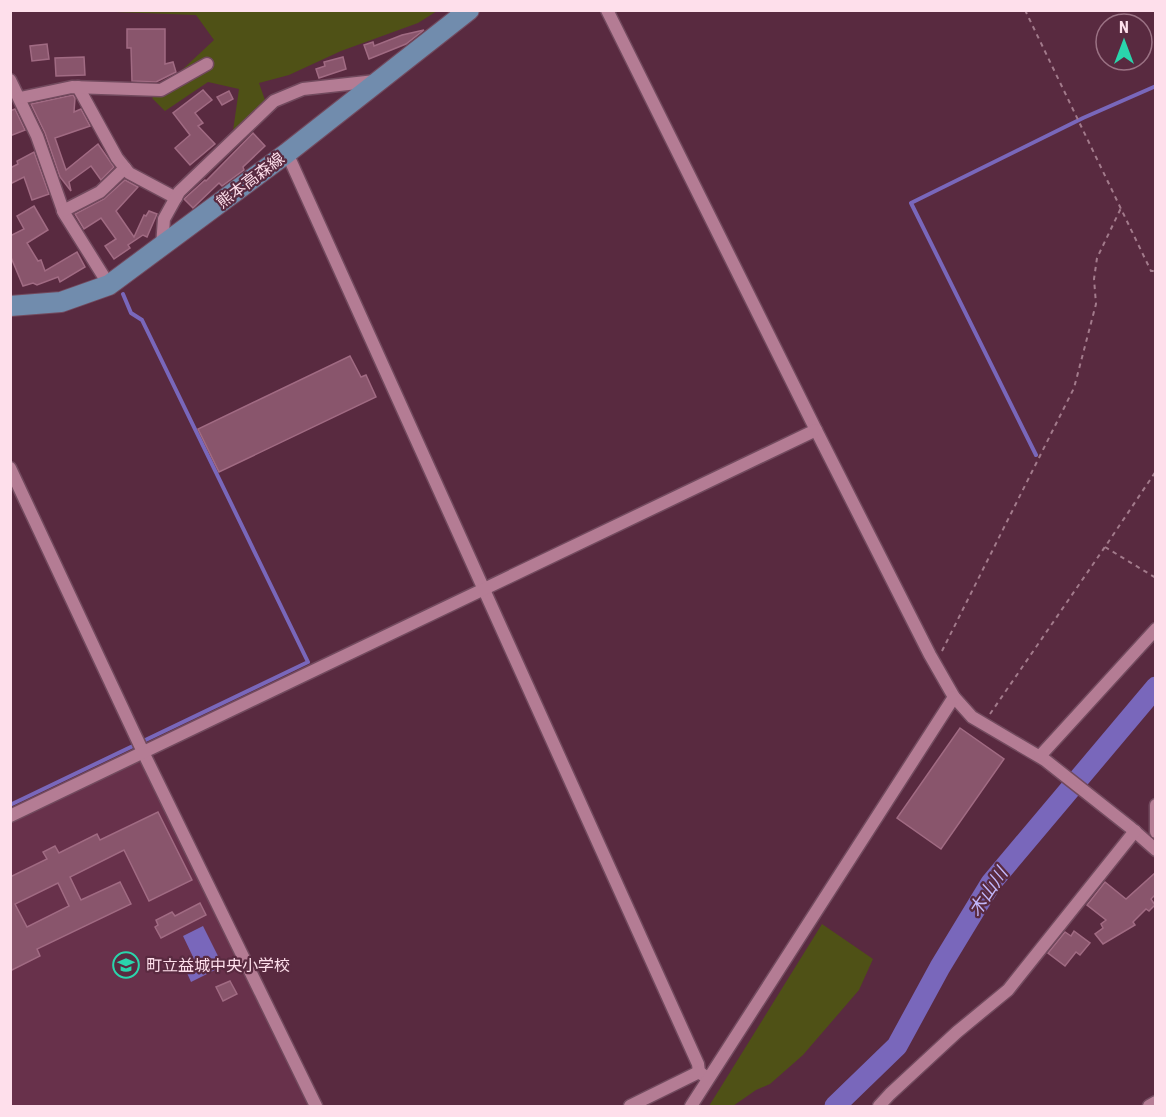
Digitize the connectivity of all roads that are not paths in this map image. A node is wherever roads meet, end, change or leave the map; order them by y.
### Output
1 (469, 10) edge
2 (607, 10) edge
3 (207, 64) dead end
4 (10, 80) edge
5 (379, 81) junction
6 (78, 87) junction
7 (20, 98) junction
8 (287, 153) junction
9 (125, 168) junction
10 (176, 198) junction
11 (63, 211) junction
12 (162, 246) junction
13 (109, 285) junction
14 (10, 306) edge
15 (816, 430) junction
16 (10, 468) edge
17 (484, 589) junction
18 (1155, 629) edge
19 (954, 697) junction
20 (143, 752) junction
21 (1042, 758) junction
22 (1155, 805) edge
23 (10, 816) edge
24 (1133, 830) junction
25 (1155, 832) edge
26 (1155, 850) edge
27 (704, 1076) junction
28 (1155, 1102) edge
29 (316, 1107) edge
30 (630, 1107) edge
31 (691, 1107) edge
32 (879, 1107) edge
33 (1149, 1107) edge

1 - 5 main road, 熊本高森線
2 - 15 street
3 - 6 street
4 - 7 street
5 - 8 main road, 熊本高森線
5 - 10 street
6 - 7 street
6 - 9 street
7 - 11 street
8 - 12 main road, 熊本高森線
8 - 17 street
9 - 10 street
9 - 11 street
10 - 12 street
11 - 13 street
12 - 13 main road, 熊本高森線
13 - 14 main road, 熊本高森線
15 - 17 street
15 - 19 street
16 - 20 street
17 - 20 street
17 - 27 street
18 - 21 street
19 - 21 street
19 - 27 street
20 - 23 street
20 - 29 street
21 - 24 street
22 - 25 street
24 - 26 street
24 - 32 street
27 - 30 street
27 - 31 street
28 - 33 street

